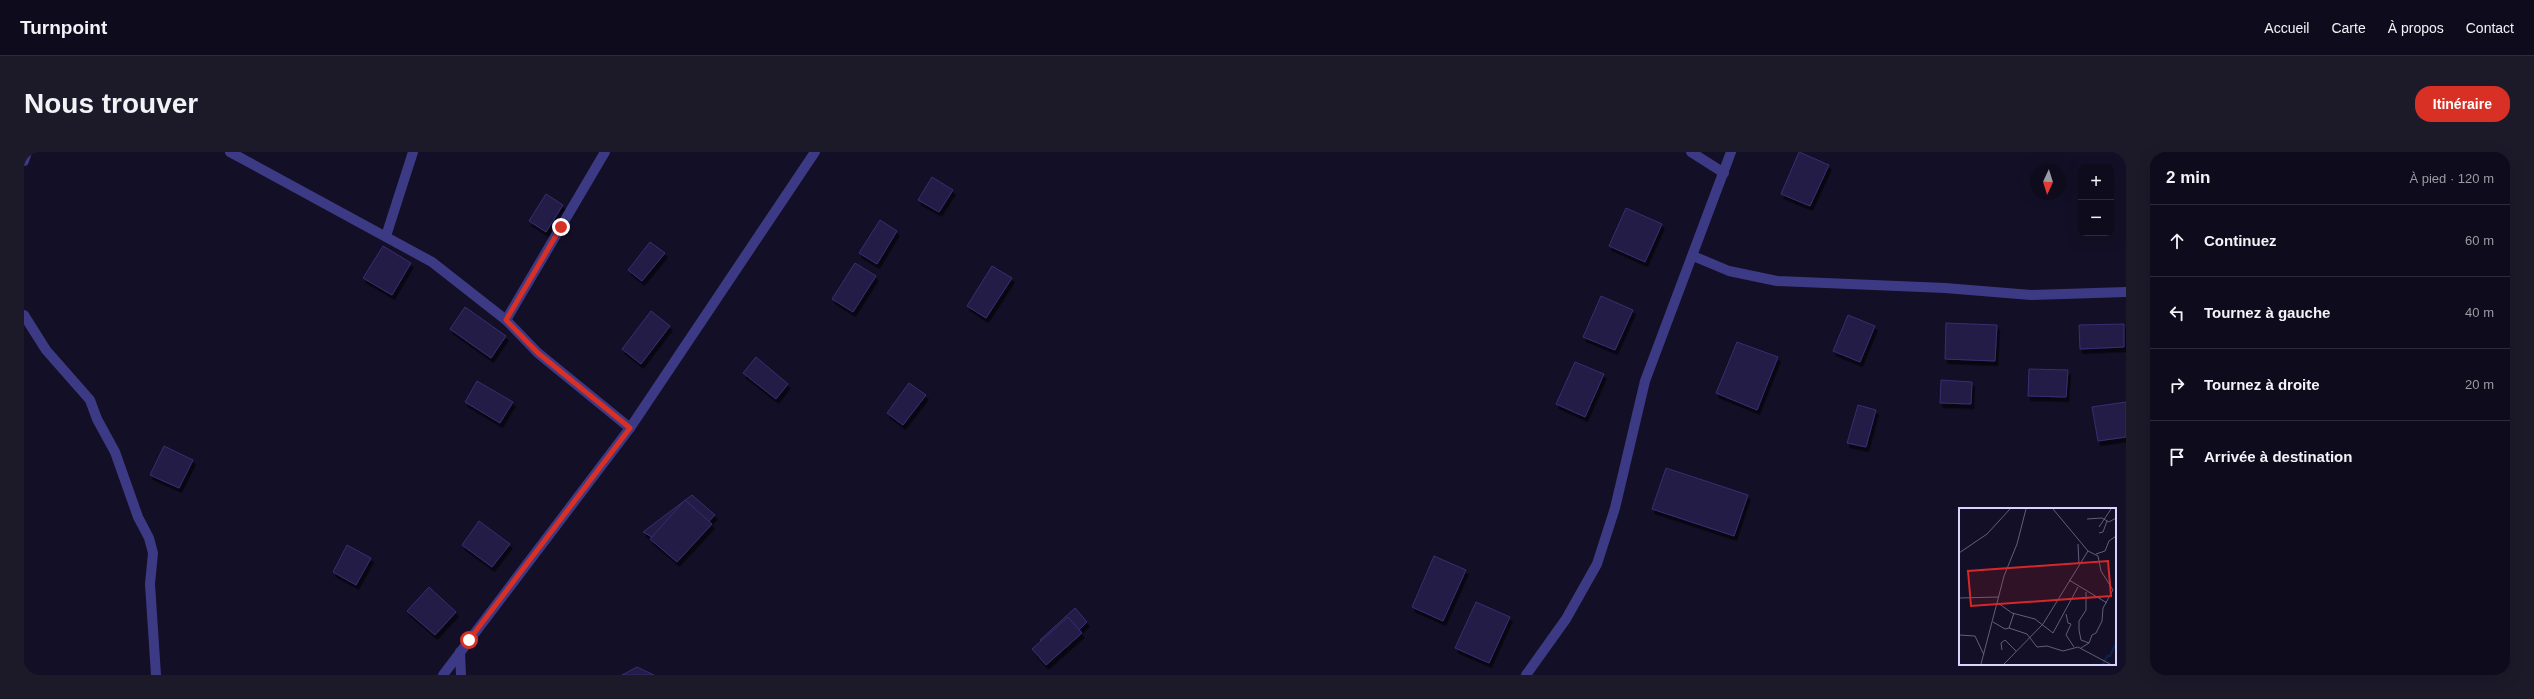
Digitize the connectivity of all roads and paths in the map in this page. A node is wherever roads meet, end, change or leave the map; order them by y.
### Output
1 (27, 152) edge
2 (230, 152) edge
3 (412, 152) edge
4 (605, 152) edge
5 (815, 152) edge
6 (1691, 152) edge
7 (1731, 152) edge
8 (24, 161) edge
9 (1724, 173) junction
10 (386, 236) junction
11 (1693, 256) junction
12 (2126, 292) edge
13 (24, 315) edge
14 (506, 320) junction
15 (630, 428) junction
16 (460, 652) junction
17 (156, 675) edge
18 (443, 675) edge
19 (461, 675) edge
20 (1526, 675) edge

1 - 8 street
2 - 10 street
3 - 10 street
4 - 14 street
5 - 15 street
6 - 9 street
7 - 9 street
9 - 11 street
10 - 14 street
11 - 12 street
11 - 20 street
13 - 17 street
14 - 15 street
15 - 16 street
16 - 18 street
16 - 19 street

